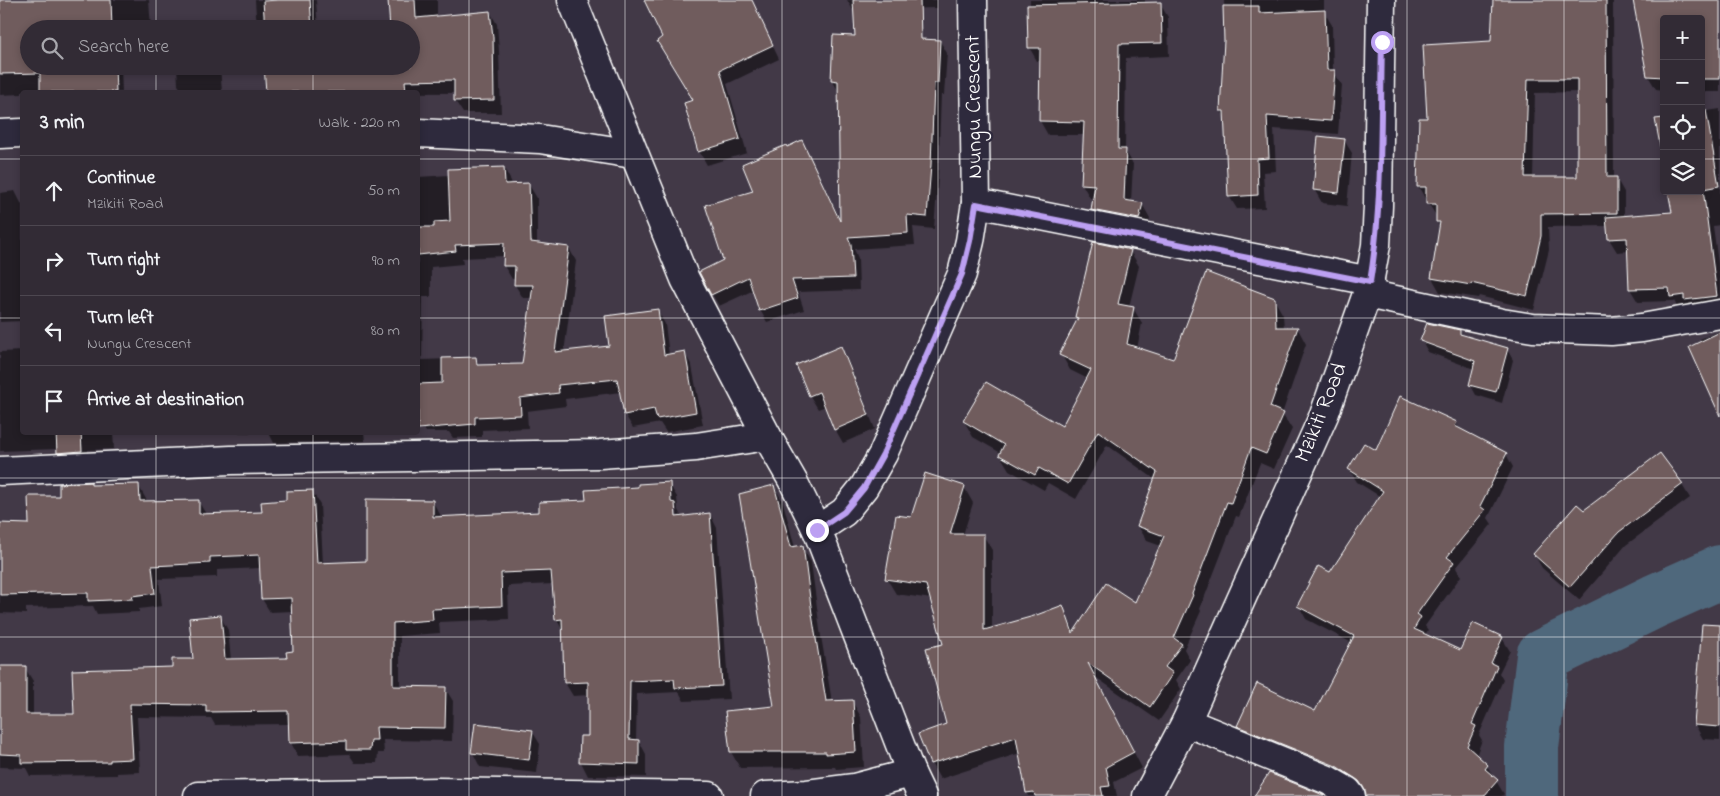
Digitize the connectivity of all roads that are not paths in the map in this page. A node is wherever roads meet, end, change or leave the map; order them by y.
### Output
1 (572, 0) edge
2 (973, 0) edge
3 (1381, 0) edge
4 (420, 133) edge
5 (0, 134) edge
6 (20, 134) edge
7 (633, 154) junction
8 (976, 204) junction
9 (1369, 288) junction
10 (1720, 314) edge
11 (767, 436) junction
12 (0, 471) edge
13 (817, 530) junction
14 (1186, 722) junction
15 (916, 784) edge
16 (198, 796) edge
17 (709, 796) edge
18 (765, 796) edge
19 (1147, 796) edge
20 (1351, 796) edge

1 - 7 street
2 - 8 street, Nungu Crescent
3 - 9 street, Mzikiti Road
4 - 7 street
5 - 6 street
7 - 11 street
8 - 9 street
8 - 13 street, Nungu Crescent
9 - 10 street
9 - 14 street, Mzikiti Road
11 - 12 street
11 - 13 street
13 - 15 street
14 - 19 street, Mzikiti Road
14 - 20 street
15 - 18 street
16 - 17 street

